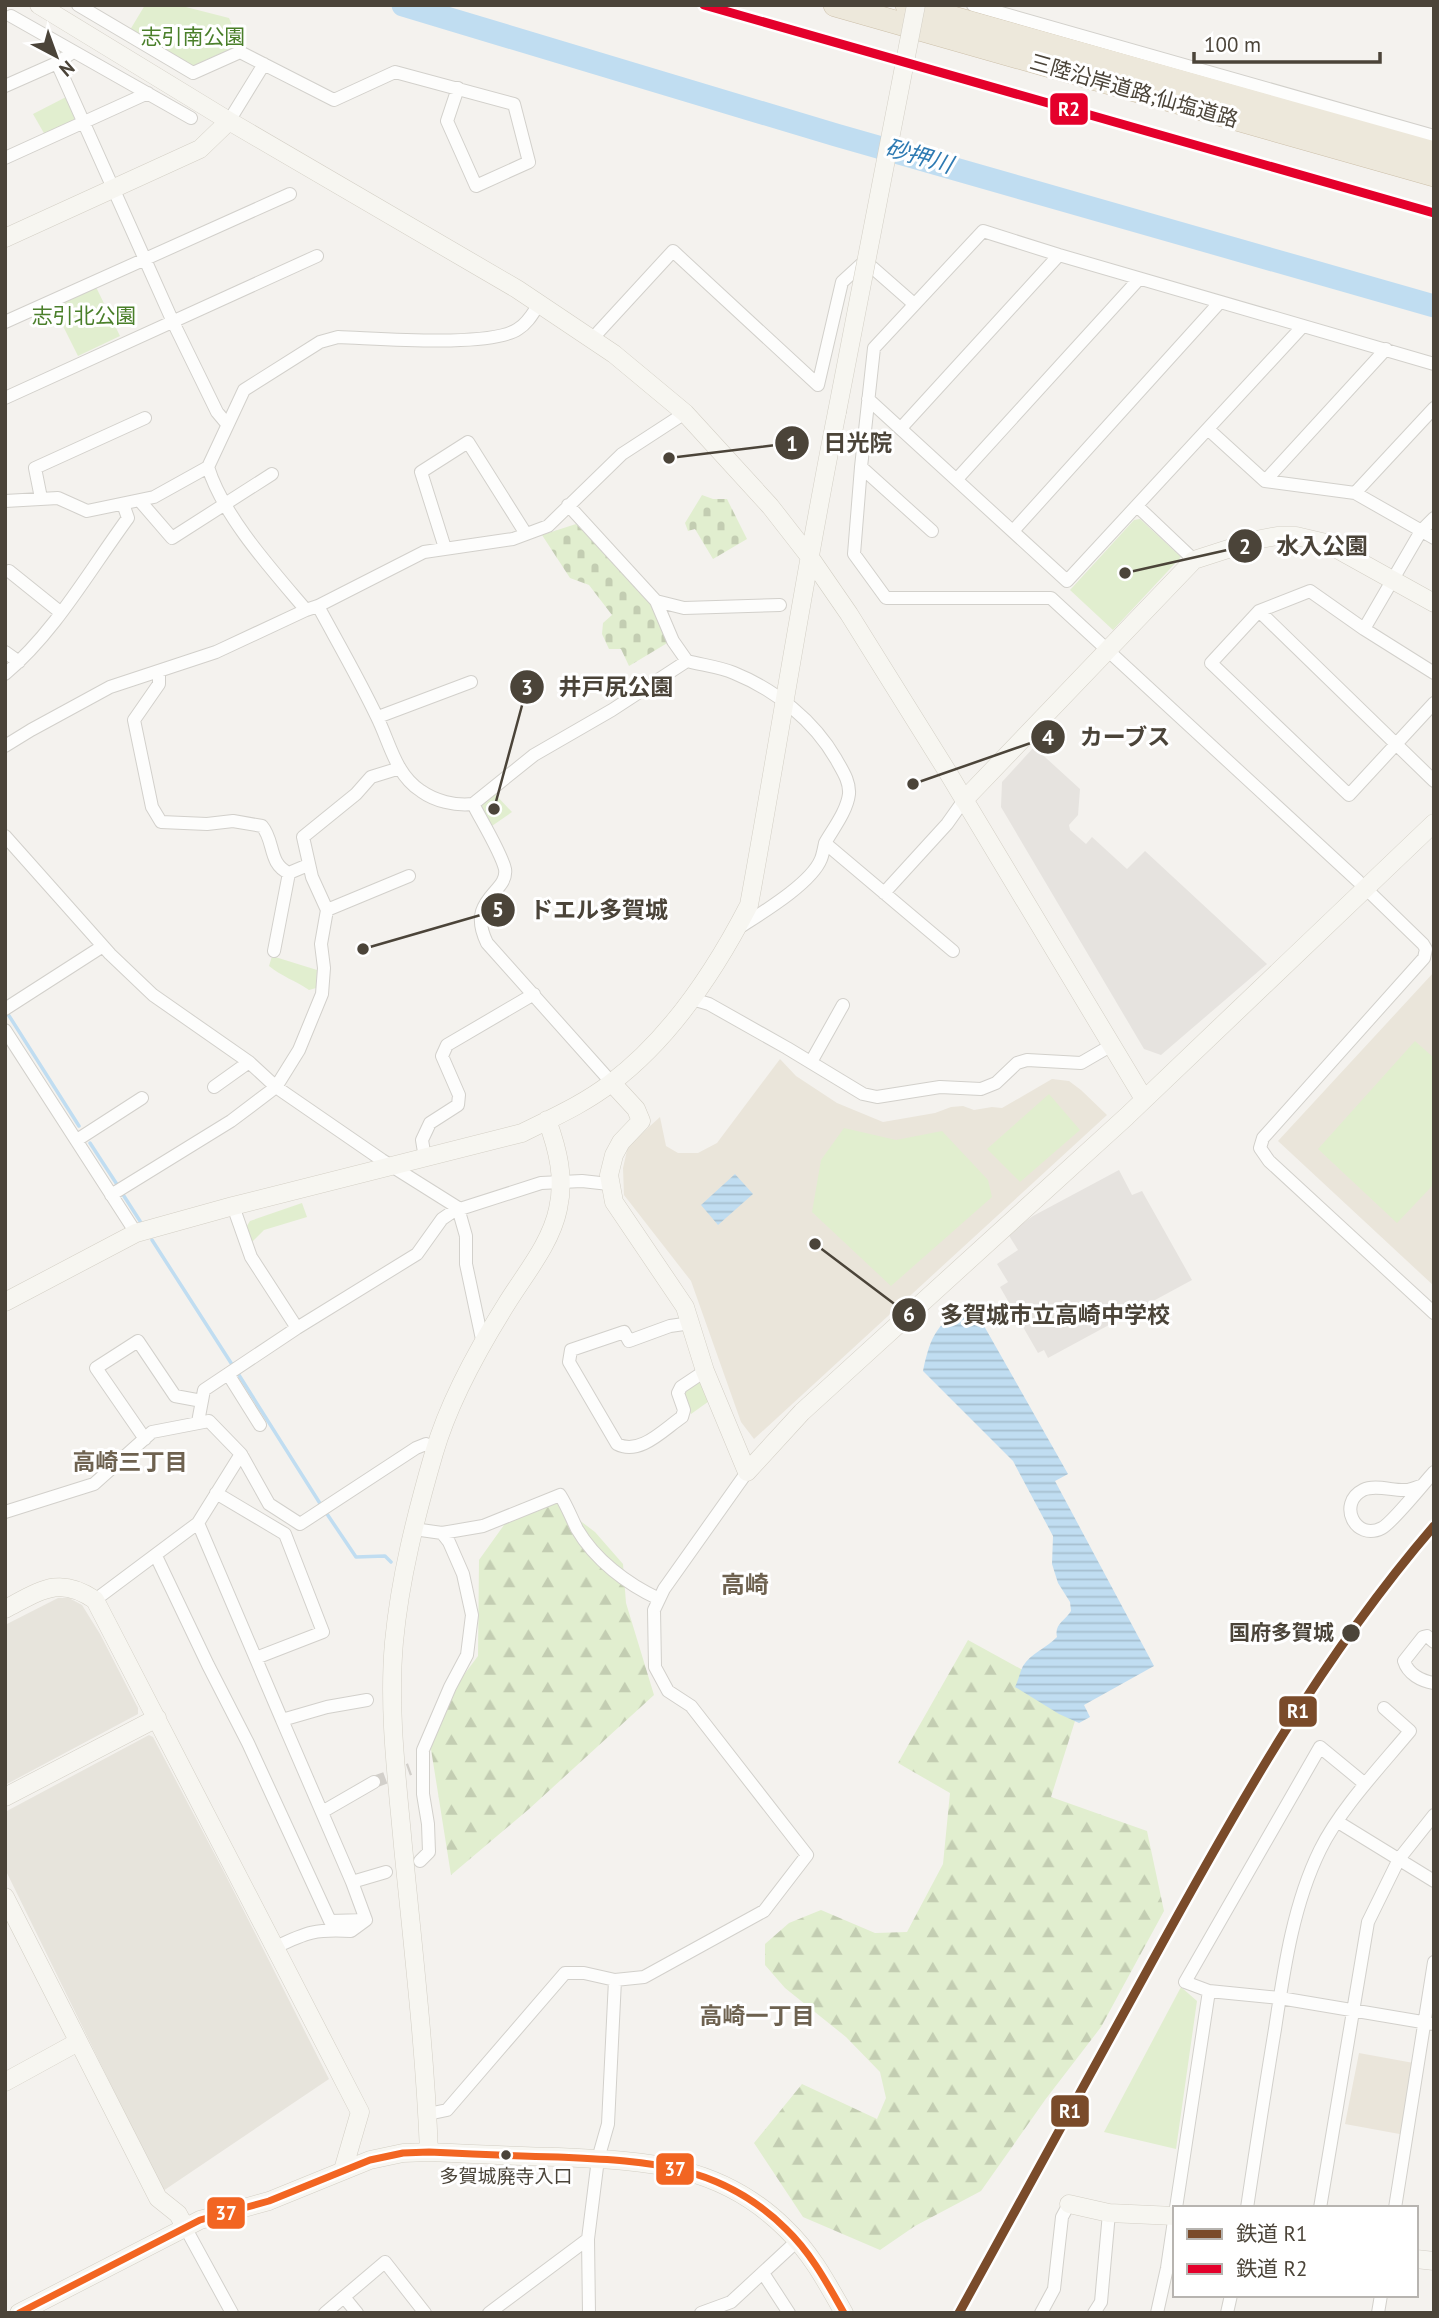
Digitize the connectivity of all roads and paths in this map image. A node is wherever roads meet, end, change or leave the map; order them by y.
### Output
1 (40, 5) edge
2 (78, 5) edge
3 (835, 5) edge
4 (907, 5) edge
5 (915, 5) edge
6 (973, 5) edge
7 (11, 16) dead end
8 (73, 52) junction
9 (57, 63) junction
10 (264, 64) junction
11 (5, 86) edge
12 (458, 88) junction
13 (148, 93) junction
14 (191, 118) dead end
15 (229, 121) junction
16 (84, 123) junction
17 (1434, 136) edge
18 (1434, 153) edge
19 (5, 158) edge
20 (1434, 175) edge
21 (113, 188) junction
22 (290, 194) dead end
23 (5, 238) edge
24 (317, 256) dead end
25 (1059, 256) junction
26 (144, 257) junction
27 (1139, 279) junction
28 (1220, 302) junction
29 (539, 304) junction
30 (914, 304) junction
31 (173, 321) junction
32 (5, 322) edge
33 (1302, 327) junction
34 (592, 339) junction
35 (1386, 349) junction
36 (1434, 364) edge
37 (5, 398) edge
38 (868, 400) junction
39 (1434, 408) edge
40 (685, 413) junction
41 (145, 418) dead end
42 (227, 424) junction
43 (901, 428) junction
44 (1209, 430) junction
45 (208, 467) junction
46 (861, 467) junction
47 (272, 474) dead end
48 (957, 479) junction
49 (1265, 481) junction
50 (1355, 493) junction
51 (41, 498) junction
52 (5, 501) edge
53 (140, 501) junction
54 (123, 504) junction
55 (224, 504) junction
56 (568, 505) junction
57 (1137, 506) junction
58 (1434, 517) edge
59 (932, 531) dead end
60 (1013, 531) junction
61 (1421, 531) junction
62 (526, 534) junction
63 (1434, 538) edge
64 (445, 548) junction
65 (809, 556) junction
66 (1194, 560) junction
67 (9, 571) dead end
68 (1393, 580) junction
69 (656, 601) junction
70 (1434, 603) edge
71 (780, 605) dead end
72 (312, 608) junction
73 (1259, 611) junction
74 (60, 612) junction
75 (1364, 629) junction
76 (1108, 650) junction
77 (5, 652) edge
78 (687, 661) junction
79 (19, 663) junction
80 (159, 671) junction
81 (1434, 673) edge
82 (5, 674) edge
83 (471, 682) dead end
84 (1434, 703) edge
85 (786, 704) junction
86 (378, 717) junction
87 (1394, 744) junction
88 (5, 746) edge
89 (400, 768) junction
90 (1434, 781) edge
91 (964, 800) junction
92 (472, 804) junction
93 (1434, 823) edge
94 (5, 836) edge
95 (825, 843) junction
96 (308, 865) junction
97 (289, 873) junction
98 (409, 876) dead end
99 (1366, 889) junction
100 (884, 893) junction
101 (327, 910) junction
102 (737, 929) junction
103 (103, 946) junction
104 (274, 951) dead end
105 (953, 951) dead end
106 (534, 994) junction
107 (692, 999) junction
108 (843, 1005) dead end
109 (7, 1008) edge
110 (5, 1030) edge
111 (1112, 1045) junction
112 (249, 1062) junction
113 (811, 1062) junction
114 (612, 1083) junction
115 (214, 1087) dead end
116 (276, 1087) junction
117 (142, 1098) dead end
118 (1144, 1099) junction
119 (547, 1121) junction
120 (76, 1140) junction
121 (425, 1157) junction
122 (393, 1166) junction
123 (561, 1183) junction
124 (609, 1184) junction
125 (118, 1192) junction
126 (233, 1206) junction
127 (460, 1209) junction
128 (136, 1233) junction
129 (5, 1302) edge
130 (1434, 1312) edge
131 (691, 1323) junction
132 (297, 1328) junction
133 (482, 1344) junction
134 (233, 1371) junction
135 (705, 1371) junction
136 (202, 1401) junction
137 (198, 1422) junction
138 (260, 1425) dead end
139 (145, 1439) junction
140 (435, 1450) junction
141 (241, 1454) junction
142 (747, 1472) junction
143 (1434, 1472) edge
144 (1422, 1486) junction
145 (216, 1493) junction
146 (5, 1512) edge
147 (198, 1524) junction
148 (414, 1529) junction
149 (442, 1533) junction
150 (156, 1556) junction
151 (659, 1599) junction
152 (95, 1600) junction
153 (5, 1609) edge
154 (1434, 1642) edge
155 (256, 1658) junction
156 (1434, 1684) edge
157 (367, 1700) dead end
158 (1384, 1708) dead end
159 (157, 1718) junction
160 (282, 1720) junction
161 (374, 1782) tunnel mouth
162 (1365, 1784) junction
163 (5, 1797) edge
164 (322, 1812) junction
165 (1434, 1815) edge
166 (1338, 1822) junction
167 (1399, 1859) junction
168 (420, 1861) dead end
169 (386, 1872) dead end
170 (1434, 1881) edge
171 (352, 1882) junction
172 (5, 1897) edge
173 (366, 1920) junction
174 (276, 1947) junction
175 (1434, 1962) edge
176 (615, 1980) junction
177 (1209, 1991) junction
178 (1280, 1998) junction
179 (1353, 2011) junction
180 (1429, 2023) edge
181 (78, 2042) junction
182 (5, 2082) edge
183 (428, 2114) junction
184 (429, 2152) junction
185 (598, 2159) junction
186 (343, 2170) junction
187 (1069, 2204) joint
188 (1176, 2206) edge
189 (1247, 2206) edge
190 (1321, 2206) edge
191 (1395, 2206) edge
192 (1109, 2213) junction
193 (1173, 2215) edge
194 (185, 2227) junction
195 (1173, 2228) edge
196 (588, 2239) junction
197 (797, 2241) junction
198 (763, 2273) junction
199 (344, 2297) junction
200 (19, 2313) edge
201 (232, 2313) edge
202 (325, 2313) edge
203 (357, 2313) edge
204 (425, 2313) edge
205 (489, 2313) edge
206 (589, 2313) edge
207 (701, 2313) edge
208 (789, 2313) edge
209 (844, 2313) edge
210 (1041, 2313) edge
211 (1094, 2313) edge
212 (1157, 2313) edge

1 - 15 street
2 - 10 street
3 - 20 highway, 三陸沿岸道路;仙塩道路
4 - 18 highway, 三陸沿岸道路;仙塩道路
5 - 65 street, bridge
6 - 17 street
7 - 8 street
8 - 9 street
8 - 13 street
9 - 11 street
9 - 16 street
10 - 12 street
10 - 15 street
12 - 12 street
13 - 14 street
13 - 16 street
15 - 21 street
15 - 29 street
16 - 19 street
16 - 21 street
21 - 23 street
21 - 26 street
22 - 26 street
24 - 31 street
25 - 27 street
25 - 30 street
25 - 43 street
26 - 31 street
26 - 32 street
27 - 28 street
27 - 48 street
28 - 33 street
28 - 60 street
29 - 34 street
29 - 42 street
30 - 34 street
30 - 38 street
31 - 37 street
31 - 42 street
33 - 35 street
33 - 44 street
34 - 40 street
35 - 36 street
35 - 49 street
38 - 43 street
38 - 46 street
39 - 50 street
40 - 56 street
40 - 65 street
41 - 51 street
42 - 45 street
43 - 48 street
44 - 49 street
44 - 57 street
45 - 53 street
45 - 55 street
46 - 59 street
46 - 76 street
47 - 55 street
48 - 60 street
49 - 50 street
50 - 61 street
51 - 52 street
51 - 54 street
53 - 54 street
53 - 55 street
54 - 74 street
55 - 72 street
56 - 62 street
56 - 69 street
57 - 60 street
57 - 66 street
58 - 61 street
61 - 63 street
61 - 68 street
62 - 64 street
62 - 64 street
64 - 72 street
65 - 85 street
65 - 91 street
66 - 68 street
66 - 76 street
67 - 74 street
68 - 70 street
68 - 75 street
69 - 71 street
69 - 78 street
72 - 80 street
72 - 86 street
73 - 75 street
73 - 87 street
73 - 87 street
74 - 79 street
75 - 81 street
76 - 91 street
76 - 99 street
77 - 79 street
78 - 85 street
78 - 92 street
79 - 82 street
80 - 88 street
80 - 97 street
83 - 86 street
84 - 87 street
85 - 95 street
85 - 102 street
86 - 89 street
87 - 90 street
89 - 92 street
89 - 96 street
91 - 100 street
91 - 111 street
92 - 106 street
93 - 99 street
94 - 103 street
95 - 100 street
95 - 102 street
96 - 97 street
96 - 101 street
97 - 104 street
98 - 101 street
99 - 118 street
99 - 130 street
100 - 105 street
101 - 116 street
102 - 107 street
103 - 109 street
103 - 112 street
106 - 114 street
106 - 121 street
107 - 113 street
107 - 114 street
108 - 113 street
110 - 120 street
111 - 113 street
111 - 118 street
112 - 115 street
112 - 116 street
114 - 119 street
114 - 124 street
116 - 122 street
116 - 125 street
117 - 120 street
118 - 142 street
119 - 121 street
119 - 123 street
120 - 125 street
121 - 122 street
122 - 126 street
122 - 127 street
123 - 124 street
123 - 127 street
123 - 133 street
124 - 131 street
125 - 128 street
126 - 128 street
126 - 132 street
127 - 132 street
127 - 133 street
128 - 129 street
131 - 135 street
131 - 135 street
132 - 134 street
133 - 140 street
134 - 136 street
134 - 138 street
135 - 142 street
136 - 137 street
136 - 139 street
137 - 139 street
137 - 141 street
139 - 146 street
140 - 141 street
140 - 148 street
141 - 145 street
142 - 151 street
143 - 144 street
144 - 144 street
145 - 147 street
145 - 155 street
147 - 150 street
147 - 155 street
148 - 149 street
148 - 183 street
149 - 151 street
149 - 168 street
150 - 152 street
150 - 173 street
151 - 176 street
152 - 153 street
152 - 159 street
154 - 156 street
155 - 160 street
157 - 160 street
158 - 162 street
159 - 163 street
159 - 174 street
160 - 164 street
161 - 164 street
162 - 166 street
162 - 177 street
164 - 171 street
165 - 167 street
166 - 167 street
166 - 178 street
167 - 170 street
167 - 179 street
169 - 171 street
171 - 173 street
172 - 181 street
173 - 174 street
174 - 186 street
175 - 180 street
176 - 183 street
176 - 185 street
177 - 178 street
177 - 188 street
178 - 179 street
178 - 189 street
179 - 180 street
179 - 190 street
180 - 191 street
181 - 182 street
181 - 194 street
183 - 184 street
184 - 185 street
184 - 186 street
185 - 196 street
185 - 197 street
186 - 194 street
187 - 192 street
187 - 210 street
192 - 193 street
192 - 211 street
194 - 200 street
194 - 201 street
195 - 212 street
196 - 205 street
196 - 206 street
197 - 198 street
197 - 209 street
198 - 207 street
198 - 208 street
199 - 202 street
199 - 203 street
199 - 204 street

